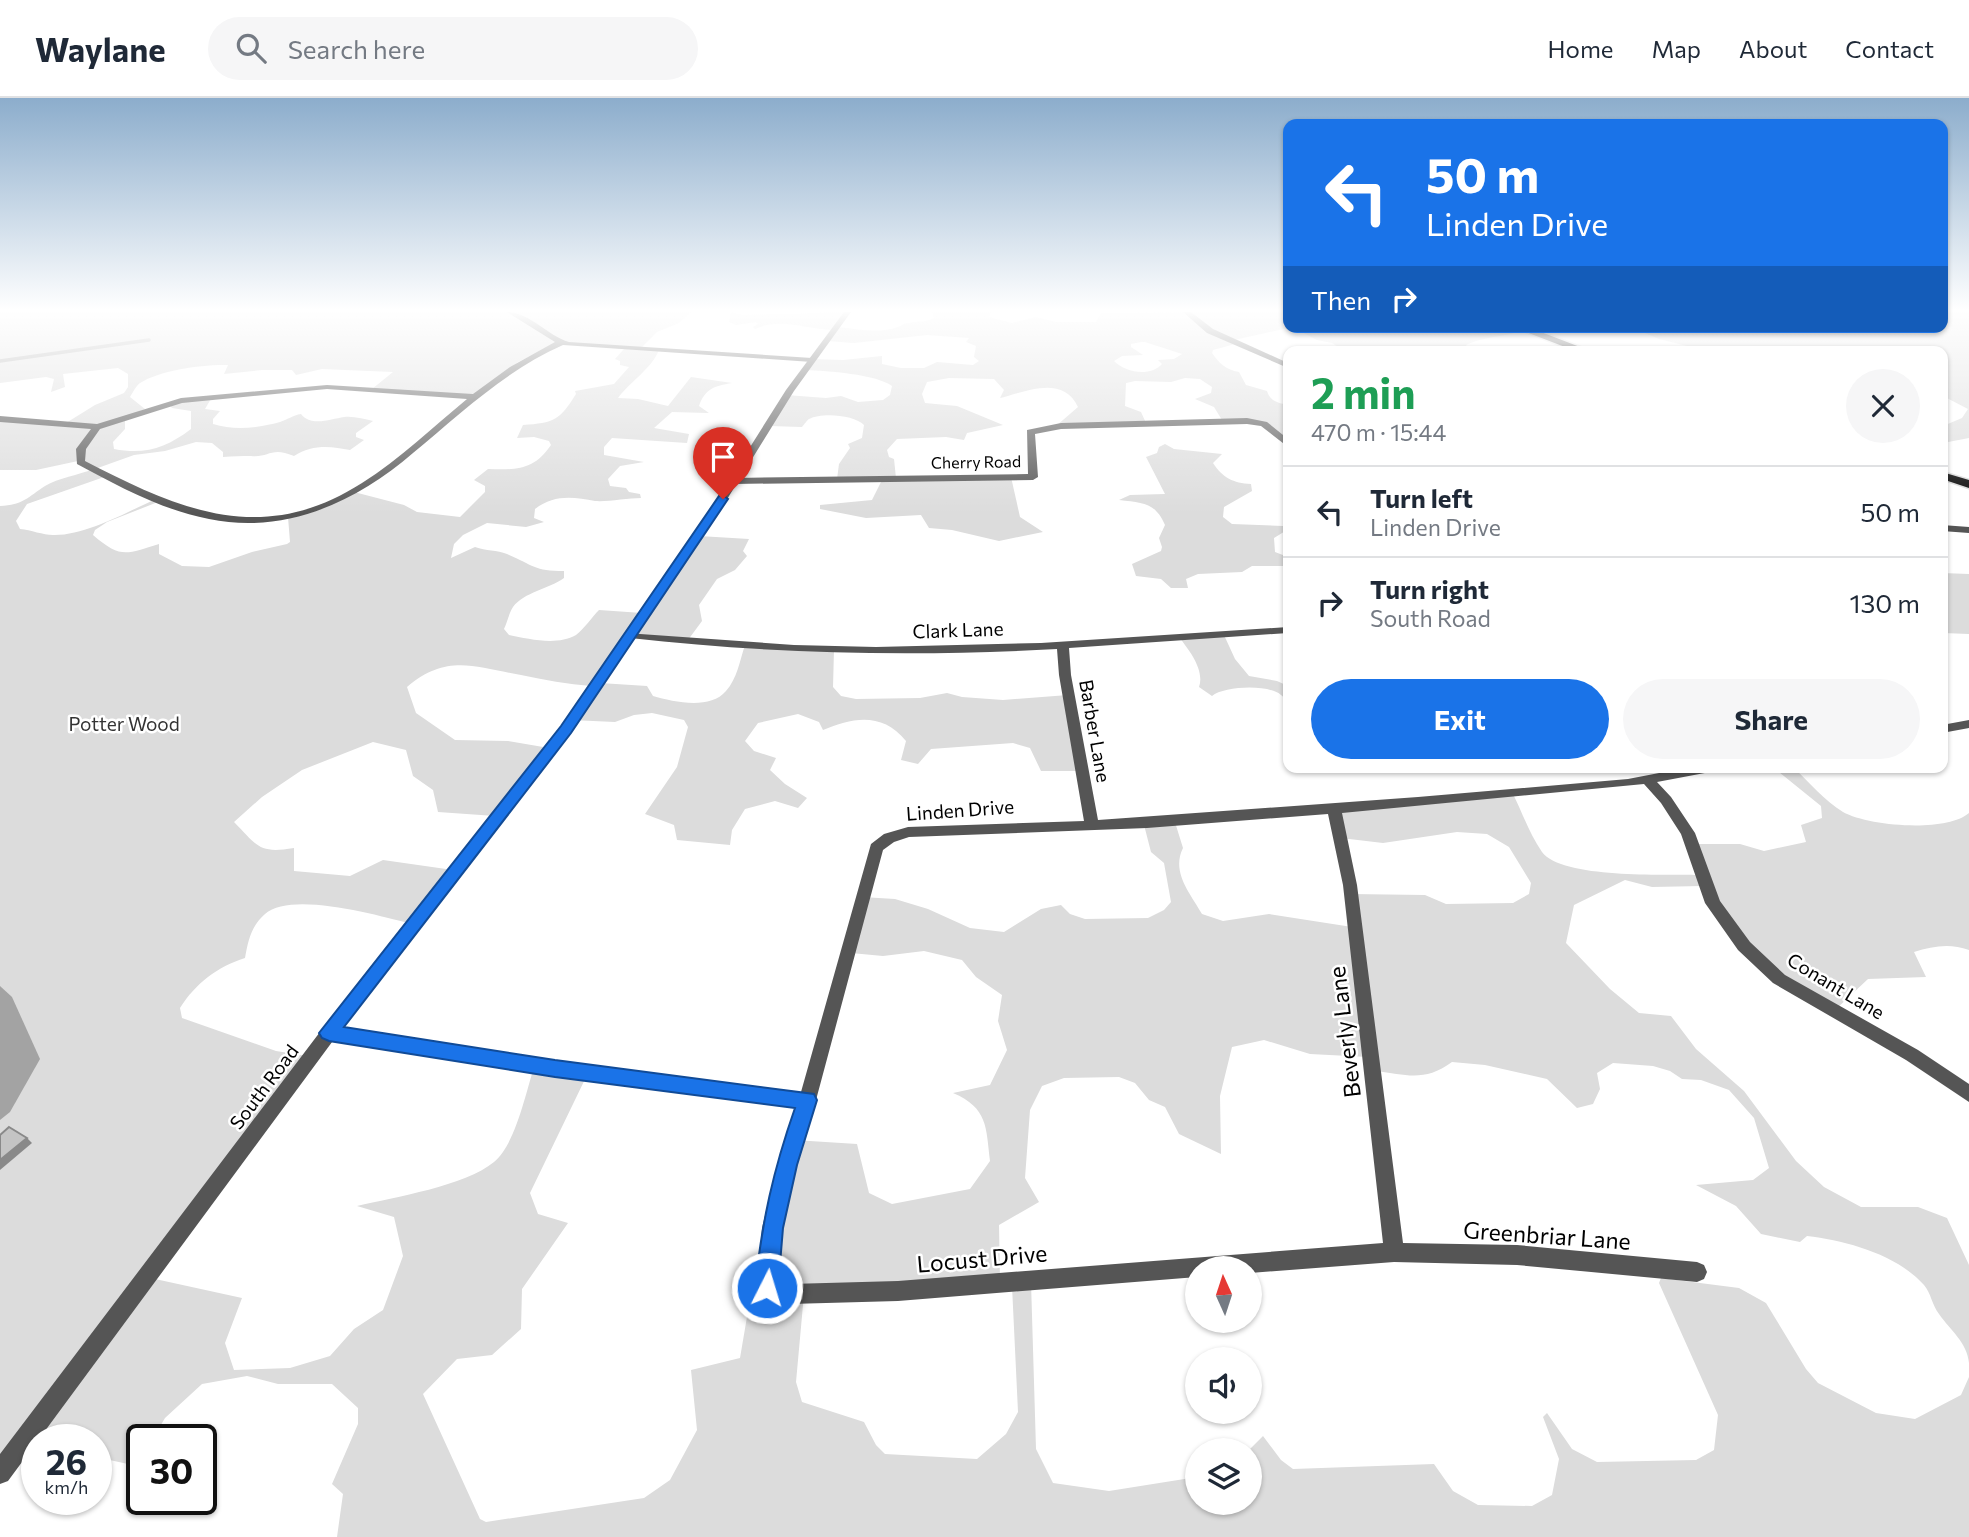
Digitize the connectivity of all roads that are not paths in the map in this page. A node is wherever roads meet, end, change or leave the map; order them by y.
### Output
1 (496, 379) edge
2 (798, 379) edge
3 (473, 397) junction
4 (0, 419) edge
5 (97, 427) junction
6 (1283, 440) edge
7 (1948, 477) edge
8 (734, 481) junction
9 (1969, 484) edge
10 (1948, 528) edge
11 (1969, 530) edge
12 (1283, 631) edge
13 (630, 635) junction
14 (1063, 645) junction
15 (1969, 723) edge
16 (1948, 728) edge
17 (1681, 773) edge
18 (1647, 779) junction
19 (1334, 807) junction
20 (1092, 825) junction
21 (329, 1033) junction
22 (1969, 1094) edge
23 (807, 1100) junction
24 (1394, 1252) junction
25 (1697, 1272) dead end
26 (0, 1473) edge

1 - 3 street
2 - 8 street, South Road
3 - 5 street
3 - 5 street
4 - 5 street
6 - 8 street, Cherry Road
7 - 9 main road
8 - 13 street, South Road
10 - 11 street
12 - 14 street, Clark Lane
13 - 14 street, Clark Lane
13 - 21 street, South Road
14 - 20 street, Barber Lane
15 - 16 street
17 - 18 street, Linden Drive
18 - 19 street, Linden Drive
18 - 22 street, Conant Lane
19 - 20 street, Linden Drive
19 - 24 street, Beverly Lane
20 - 23 street, Linden Drive
21 - 23 street
21 - 26 street, South Road
23 - 24 street, Locust Drive
24 - 25 street, Greenbriar Lane

